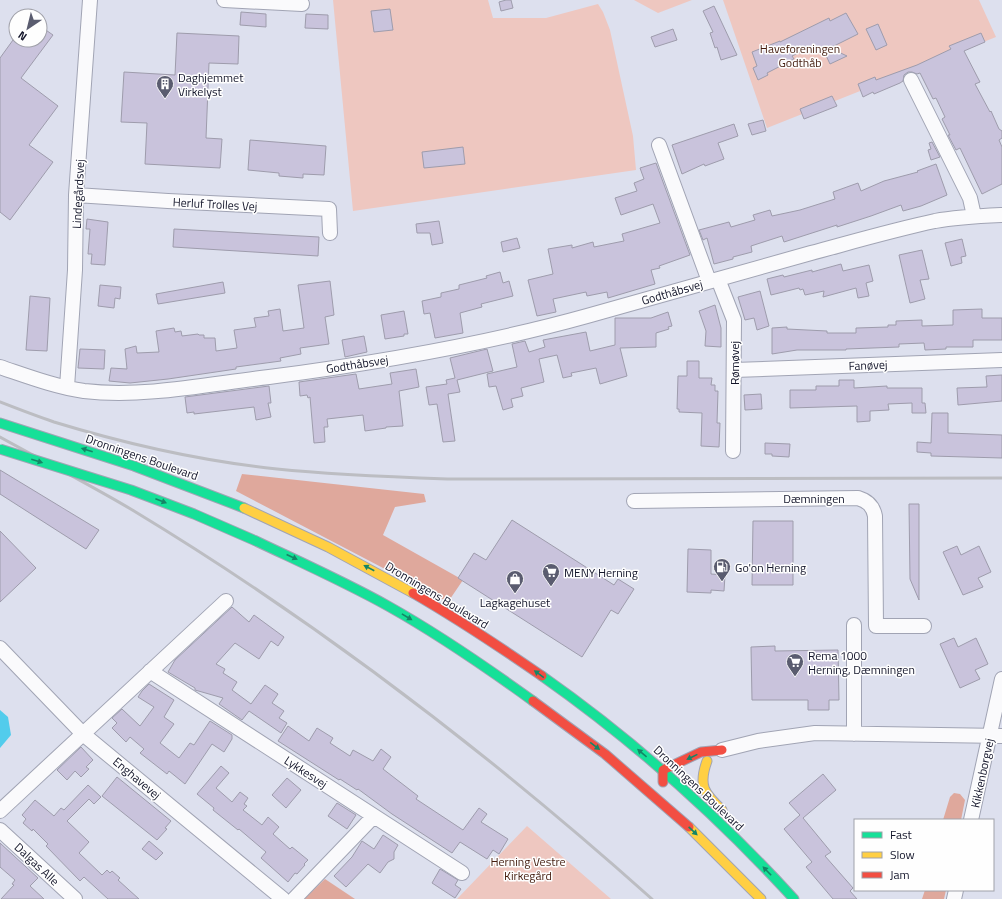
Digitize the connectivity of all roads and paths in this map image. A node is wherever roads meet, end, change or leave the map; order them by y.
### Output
1 (90, 0) edge
2 (224, 0) edge
3 (302, 4) dead end
4 (911, 80) dead end
5 (659, 145) dead end
6 (76, 195) junction
7 (1002, 215) edge
8 (974, 216) junction
9 (330, 233) dead end
10 (714, 280) junction
11 (1002, 360) edge
12 (0, 367) edge
13 (734, 370) junction
14 (67, 387) junction
15 (0, 423) edge
16 (0, 449) edge
17 (733, 451) dead end
18 (634, 501) dead end
19 (226, 601) dead end
20 (854, 625) dead end
21 (924, 626) dead end
22 (0, 648) edge
23 (150, 671) junction
24 (1002, 679) edge
25 (566, 724) junction
26 (592, 732) dead end
27 (83, 734) junction
28 (854, 734) junction
29 (996, 736) edge
30 (722, 750) junction
31 (707, 761) junction
32 (694, 769) dead end
33 (663, 770) junction
34 (677, 778) junction
35 (659, 780) junction
36 (668, 792) dead end
37 (0, 811) edge
38 (374, 816) junction
39 (728, 816) dead end
40 (971, 819) edge
41 (739, 826) dead end
42 (0, 830) edge
43 (744, 846) junction
44 (462, 873) dead end
45 (75, 899) edge
46 (283, 899) edge
47 (294, 899) edge
48 (762, 899) edge
49 (794, 899) edge

1 - 6 street, Lindegårdsvej
2 - 3 street
4 - 8 street
5 - 10 street, Godthåbsvej
6 - 9 street, Herluf Trolles Vej
6 - 14 street, Lindegårdsvej
7 - 8 street, Godthåbsvej
8 - 10 street, Godthåbsvej
10 - 13 street, Rømøvej
10 - 14 street, Godthåbsvej
11 - 13 street, Fanøvej
12 - 14 street, Godthåbsvej
13 - 17 street, Rømøvej
33 -> 15 main road, Dronningens Boulevard
16 -> 25 main road, bridge
18 - 21 street, Dæmningen
19 - 23 street
20 - 28 street
22 - 27 street, Enghavevej
23 - 27 street
23 - 38 street, Lykkesvej
24 - 29 street, Kikkenborgvej
25 - 26 main road
25 -> 48 main road
27 - 37 street
27 - 46 street, Enghavevej
28 - 29 street
28 - 30 street
29 - 40 street, Kikkenborgvej
30 - 31 main road
30 -> 33 main road
31 - 32 main road
31 - 39 main road
33 - 34 main road, Dronningens Boulevard
33 - 35 main road
34 - 35 main road
34 - 43 main road, Dronningens Boulevard
35 - 36 main road
38 - 44 street, Lykkesvej
38 - 47 street
41 - 43 main road
42 - 45 street, Dalgas Alle
49 -> 43 main road, Dronningens Boulevard

